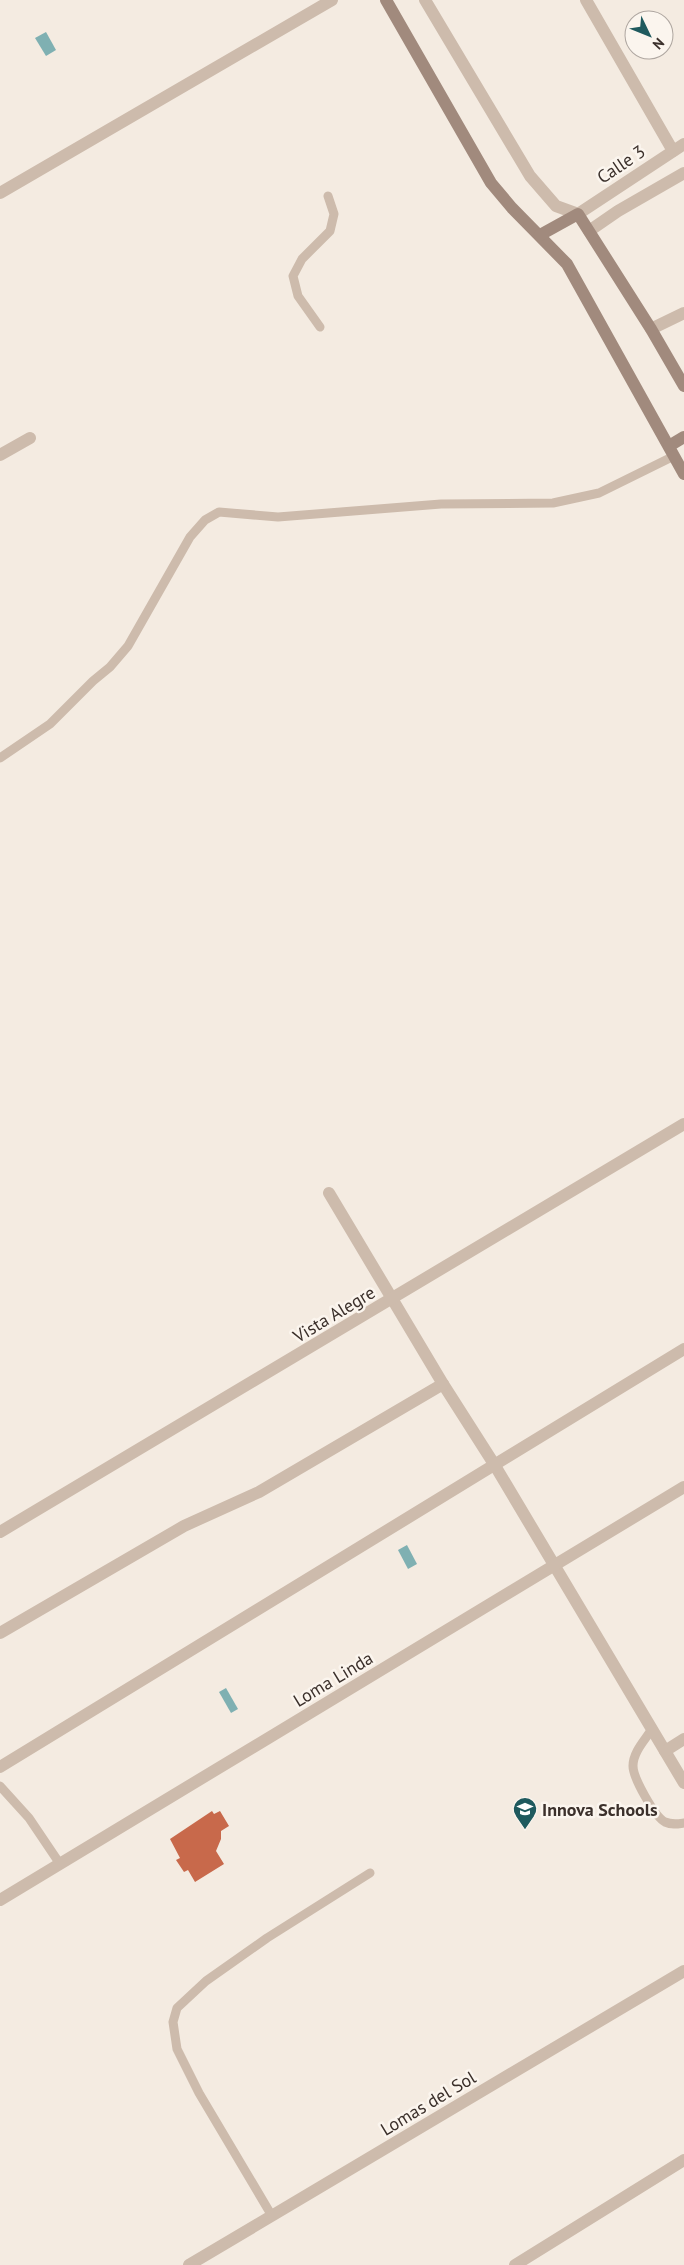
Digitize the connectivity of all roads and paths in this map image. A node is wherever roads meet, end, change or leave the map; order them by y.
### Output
1 (332, 0) edge
2 (386, 0) edge
3 (425, 0) edge
4 (586, 0) edge
5 (678, 148) edge
6 (684, 173) edge
7 (0, 193) edge
8 (328, 196) dead end
9 (578, 214) junction
10 (589, 231) junction
11 (540, 235) junction
12 (680, 315) edge
13 (320, 327) dead end
14 (651, 329) junction
15 (684, 386) edge
16 (684, 437) edge
17 (30, 438) dead end
18 (672, 451) junction
19 (0, 455) edge
20 (684, 474) edge
21 (0, 758) edge
22 (684, 1124) edge
23 (329, 1193) dead end
24 (393, 1299) junction
25 (684, 1349) edge
26 (443, 1384) junction
27 (494, 1464) junction
28 (684, 1487) edge
29 (0, 1532) edge
30 (555, 1565) junction
31 (0, 1633) edge
32 (652, 1729) junction
33 (684, 1739) edge
34 (666, 1751) junction
35 (0, 1767) edge
36 (684, 1783) edge
37 (0, 1786) edge
38 (684, 1823) edge
39 (60, 1864) junction
40 (370, 1873) dead end
41 (0, 1900) edge
42 (684, 1971) edge
43 (684, 2160) edge
44 (272, 2216) junction
45 (190, 2265) edge
46 (516, 2265) edge

1 - 7 street
2 - 11 street
3 - 9 street
4 - 5 street
5 - 9 street, Calle 3
6 - 10 street
8 - 13 lane
9 - 10 street
9 - 11 street
10 - 14 street
11 - 18 street
12 - 14 street
14 - 15 street
16 - 18 street
17 - 19 street
18 - 20 street
18 - 21 lane
22 - 24 street, Vista Alegre
23 - 24 street
24 - 26 street
24 - 29 street, Vista Alegre
25 - 27 street
26 - 27 street
26 - 31 street
27 - 30 street
27 - 35 street
28 - 30 street, Loma Linda
30 - 32 street
30 - 39 street, Loma Linda
32 - 34 street
32 - 38 lane
33 - 34 street
34 - 36 street
37 - 39 lane
39 - 41 street, Loma Linda
40 - 44 lane
42 - 44 street, Lomas del Sol
43 - 46 street
44 - 45 street, Lomas del Sol

